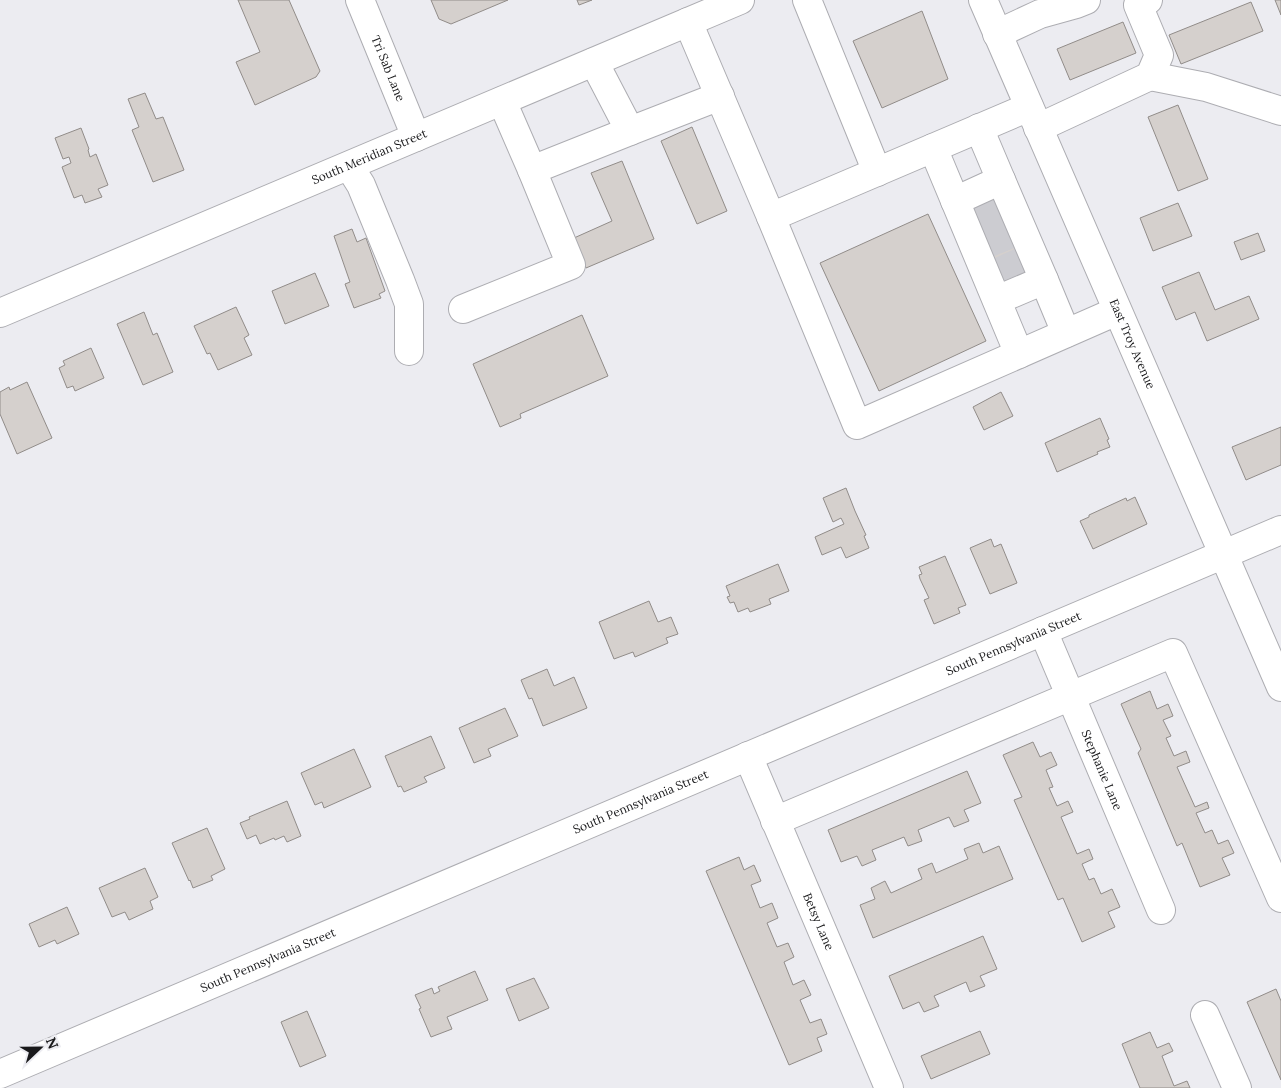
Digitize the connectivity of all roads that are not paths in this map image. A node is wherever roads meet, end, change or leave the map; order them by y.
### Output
1 (360, 0) edge
2 (740, 0) edge
3 (807, 0) edge
4 (983, 0) edge
5 (1086, 0) edge
6 (1140, 2) edge
7 (1024, 10) edge
8 (688, 22) junction
9 (997, 34) junction
10 (594, 62) junction
11 (1150, 76) junction
12 (720, 96) junction
13 (502, 101) junction
14 (1281, 112) edge
15 (1033, 117) junction
16 (979, 128) junction
17 (630, 131) junction
18 (416, 137) junction
19 (933, 148) junction
20 (349, 166) junction
21 (532, 170) junction
22 (877, 172) junction
23 (985, 206) junction
24 (771, 217) junction
25 (999, 239) junction
26 (1014, 274) junction
27 (463, 308) dead end
28 (1117, 311) junction
29 (0, 313) edge
30 (1066, 333) junction
31 (409, 351) dead end
32 (1019, 354) junction
33 (1281, 530) edge
34 (1223, 554) junction
35 (1043, 631) junction
36 (1281, 687) edge
37 (1071, 696) junction
38 (748, 756) junction
39 (775, 821) junction
40 (1281, 898) edge
41 (1160, 910) dead end
42 (1205, 1015) dead end
43 (0, 1074) edge
44 (889, 1088) edge
45 (1237, 1088) edge

1 - 18 street, Tri Sab Lane
2 - 8 street, South Meridian Street
3 - 22 street
4 - 9 street, East Troy Avenue
5 - 7 street
6 - 11 street
7 - 9 street
8 - 10 street, South Meridian Street
8 - 12 street
9 - 15 street, East Troy Avenue
10 - 13 street, South Meridian Street
10 - 17 street
11 - 14 street
11 - 15 street
12 - 17 street
12 - 24 street
13 - 18 street, South Meridian Street
13 - 21 street
15 - 16 street
15 - 28 street, East Troy Avenue
16 - 19 street
16 - 23 street
17 - 21 street
18 - 20 street, South Meridian Street
19 - 22 street
19 - 23 street
20 - 29 street, South Meridian Street
20 - 31 street
21 - 27 street
22 - 24 street
23 - 25 street
23 - 25 street
24 - 32 street
25 - 26 street
25 - 26 street
26 - 30 street
26 - 32 street
28 - 30 street
28 - 34 street, East Troy Avenue
30 - 32 street
33 - 34 street, South Pennsylvania Street
34 - 35 street, South Pennsylvania Street
34 - 36 street, East Troy Avenue
35 - 37 street, Stephanie Lane
35 - 38 street, South Pennsylvania Street
37 - 39 street
37 - 40 street
37 - 41 street, Stephanie Lane
38 - 39 street, Betsy Lane
38 - 43 street, South Pennsylvania Street
39 - 44 street, Betsy Lane
42 - 45 street

